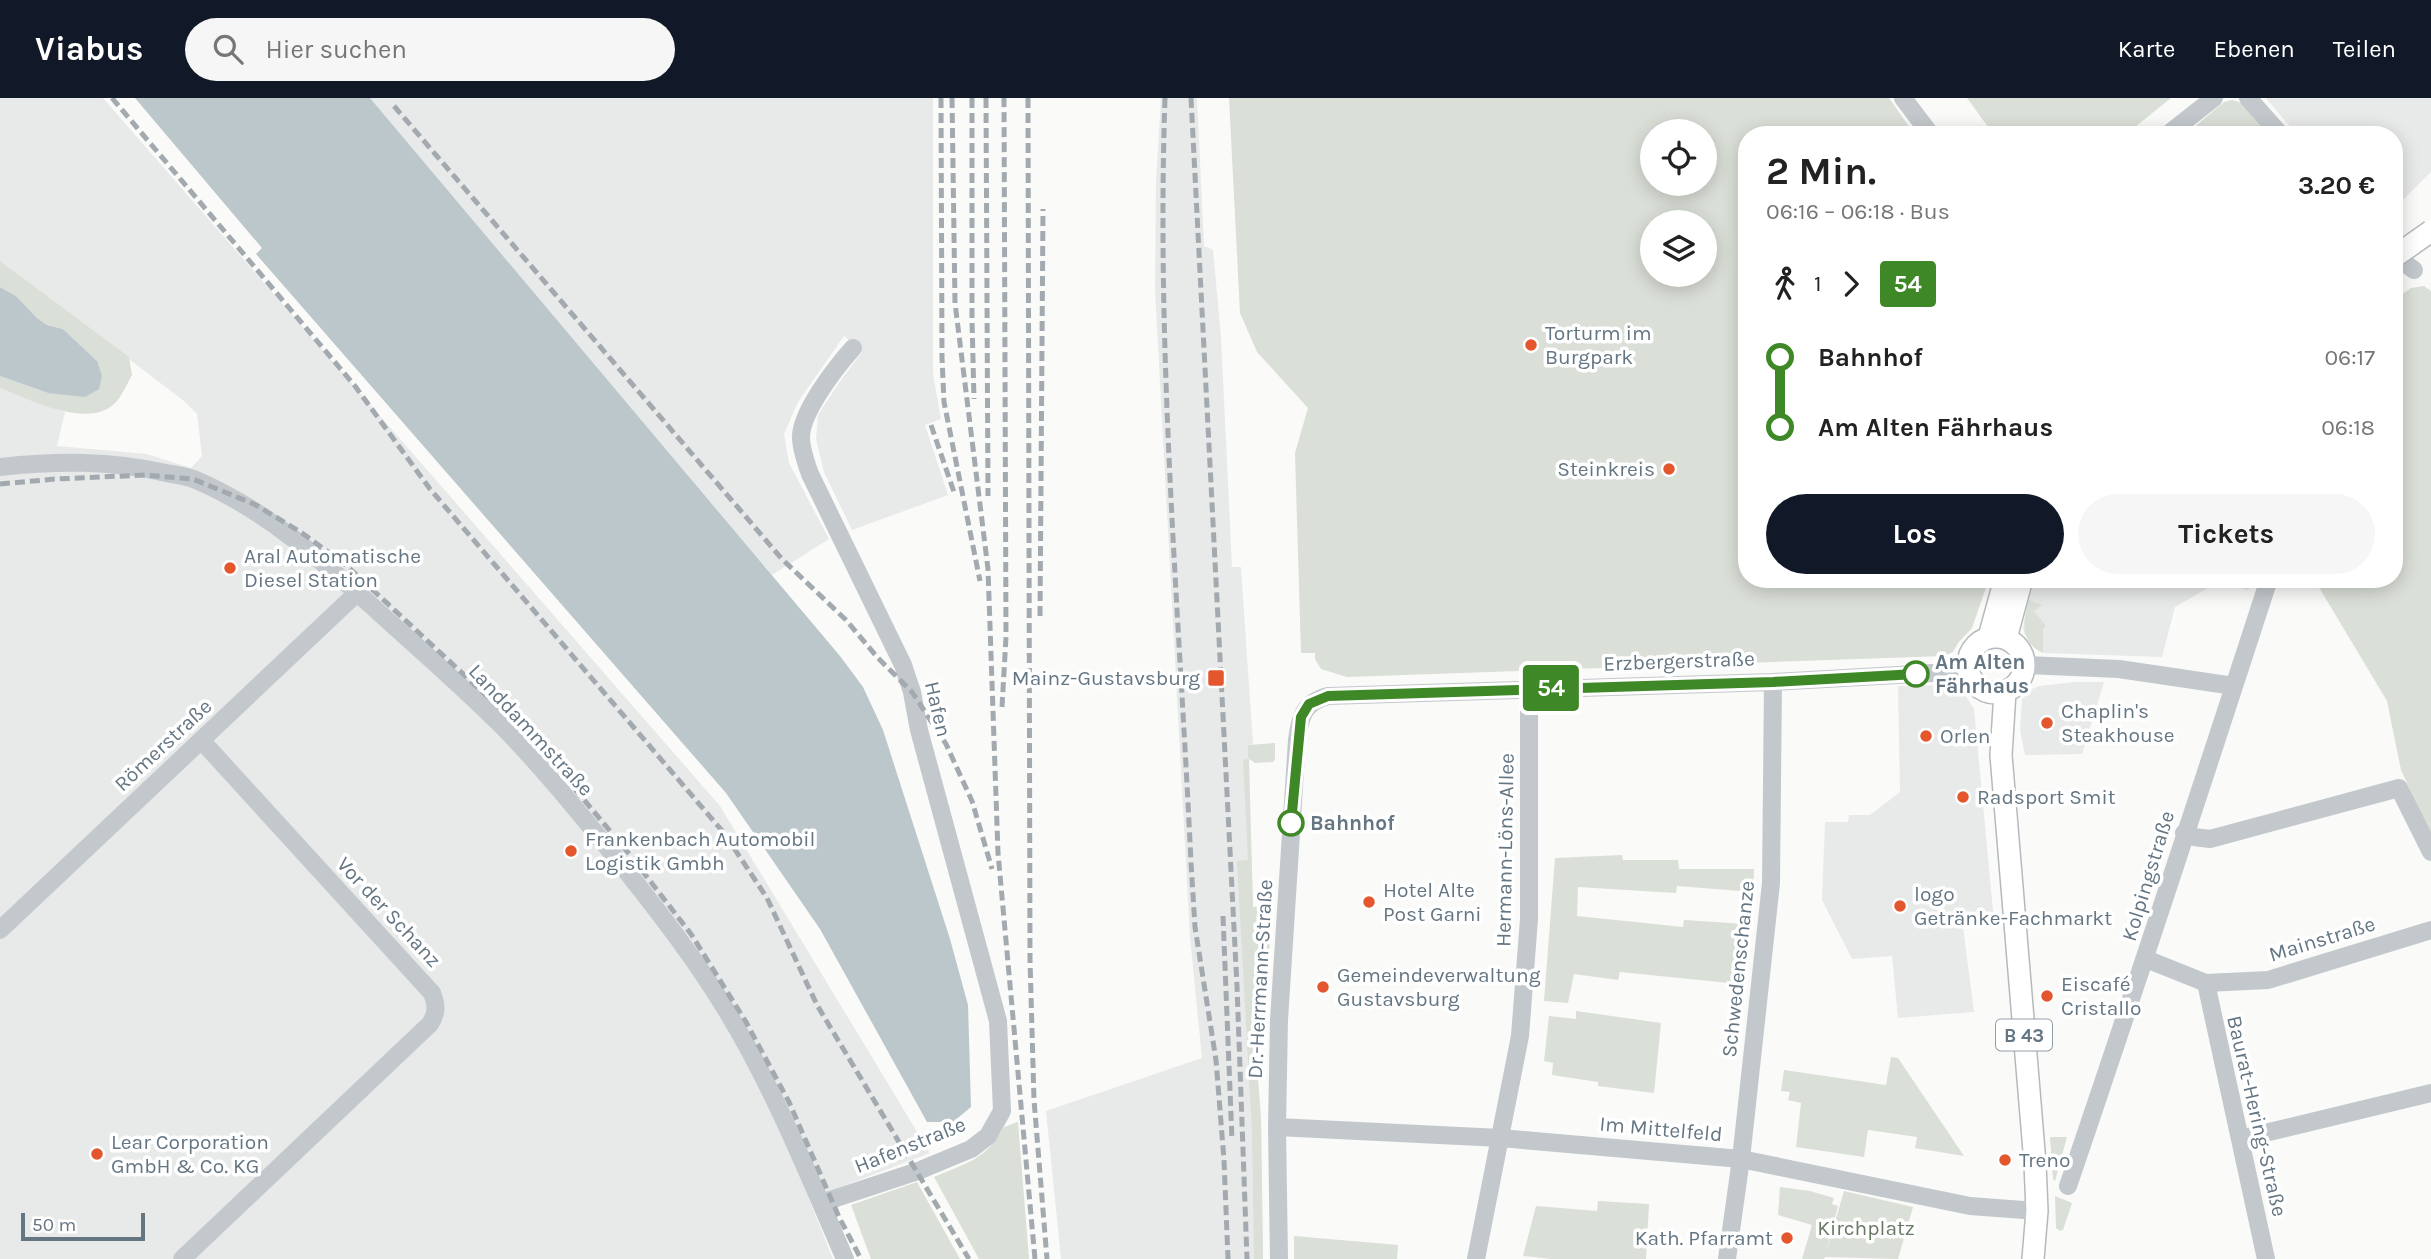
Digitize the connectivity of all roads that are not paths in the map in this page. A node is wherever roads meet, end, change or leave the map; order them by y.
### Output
1 (1903, 98) edge
2 (2214, 98) edge
3 (2248, 98) edge
4 (1924, 126) edge
5 (2178, 126) edge
6 (2273, 126) edge
7 (2431, 231) edge
8 (2403, 250) edge
9 (2403, 262) edge
10 (2414, 270) dead end
11 (853, 348) dead end
12 (0, 467) edge
13 (2004, 588) edge
14 (2018, 588) edge
15 (2266, 588) edge
16 (357, 593) junction
17 (1998, 638) junction
18 (2024, 665) junction
19 (1968, 671) junction
20 (1773, 682) junction
21 (2234, 686) junction
22 (1529, 688) junction
23 (1998, 692) junction
24 (1309, 704) joint
25 (201, 740) junction
26 (2185, 833) junction
27 (2431, 852) edge
28 (0, 930) edge
29 (2431, 930) edge
30 (2146, 959) junction
31 (2206, 983) junction
32 (2431, 1093) edge
33 (1002, 1111) joint
34 (1277, 1127) junction
35 (1500, 1138) junction
36 (2239, 1139) junction
37 (1741, 1159) junction
38 (2068, 1186) dead end
39 (821, 1203) junction
40 (2037, 1211) junction
41 (182, 1259) edge
42 (845, 1259) edge
43 (1279, 1259) edge
44 (1476, 1259) edge
45 (1727, 1259) edge
46 (2033, 1259) edge
47 (2266, 1259) edge

1 - 4 street
2 - 5 street
3 - 6 street
7 - 8 main road, bridge
9 - 10 street
11 - 33 street, Hafen
12 - 16 street, Landdammstraße
13 - 17 main road
14 - 17 main road
15 - 21 street, Kolpingstraße
16 - 25 street, Römerstraße
16 - 39 street, Landdammstraße
17 - 18 main road
17 - 19 main road
18 - 21 street
18 - 23 main road
19 - 20 street, Erzbergerstraße
19 - 23 main road
20 - 22 street, Erzbergerstraße
20 - 37 street, Schwedenschanze
21 - 26 street, Kolpingstraße
22 - 24 street, Erzbergerstraße
22 - 35 street, Hermann-Löns-Allee
23 - 40 main road, B 43
24 - 34 street, Dr.-Herrmann-Straße
25 - 28 street, Römerstraße
25 - 41 street, Vor der Schanz
26 - 27 street
26 - 30 street, Kolpingstraße
29 - 31 street, Mainstraße
30 - 31 street, Mainstraße
30 - 38 street, Kolpingstraße
31 - 36 street, Baurat-Hering-Straße
32 - 36 street
33 - 39 street, Hafenstraße
34 - 35 street, Im Mittelfeld
34 - 43 street, Dr.-Herrmann-Straße
35 - 37 street, Im Mittelfeld
35 - 44 street, Hermann-Löns-Allee
36 - 47 street, Baurat-Hering-Straße
37 - 40 street, Im Mittelfeld
37 - 45 street, Schwedenschanze
39 - 42 street, Landdammstraße
40 - 46 main road, B 43

